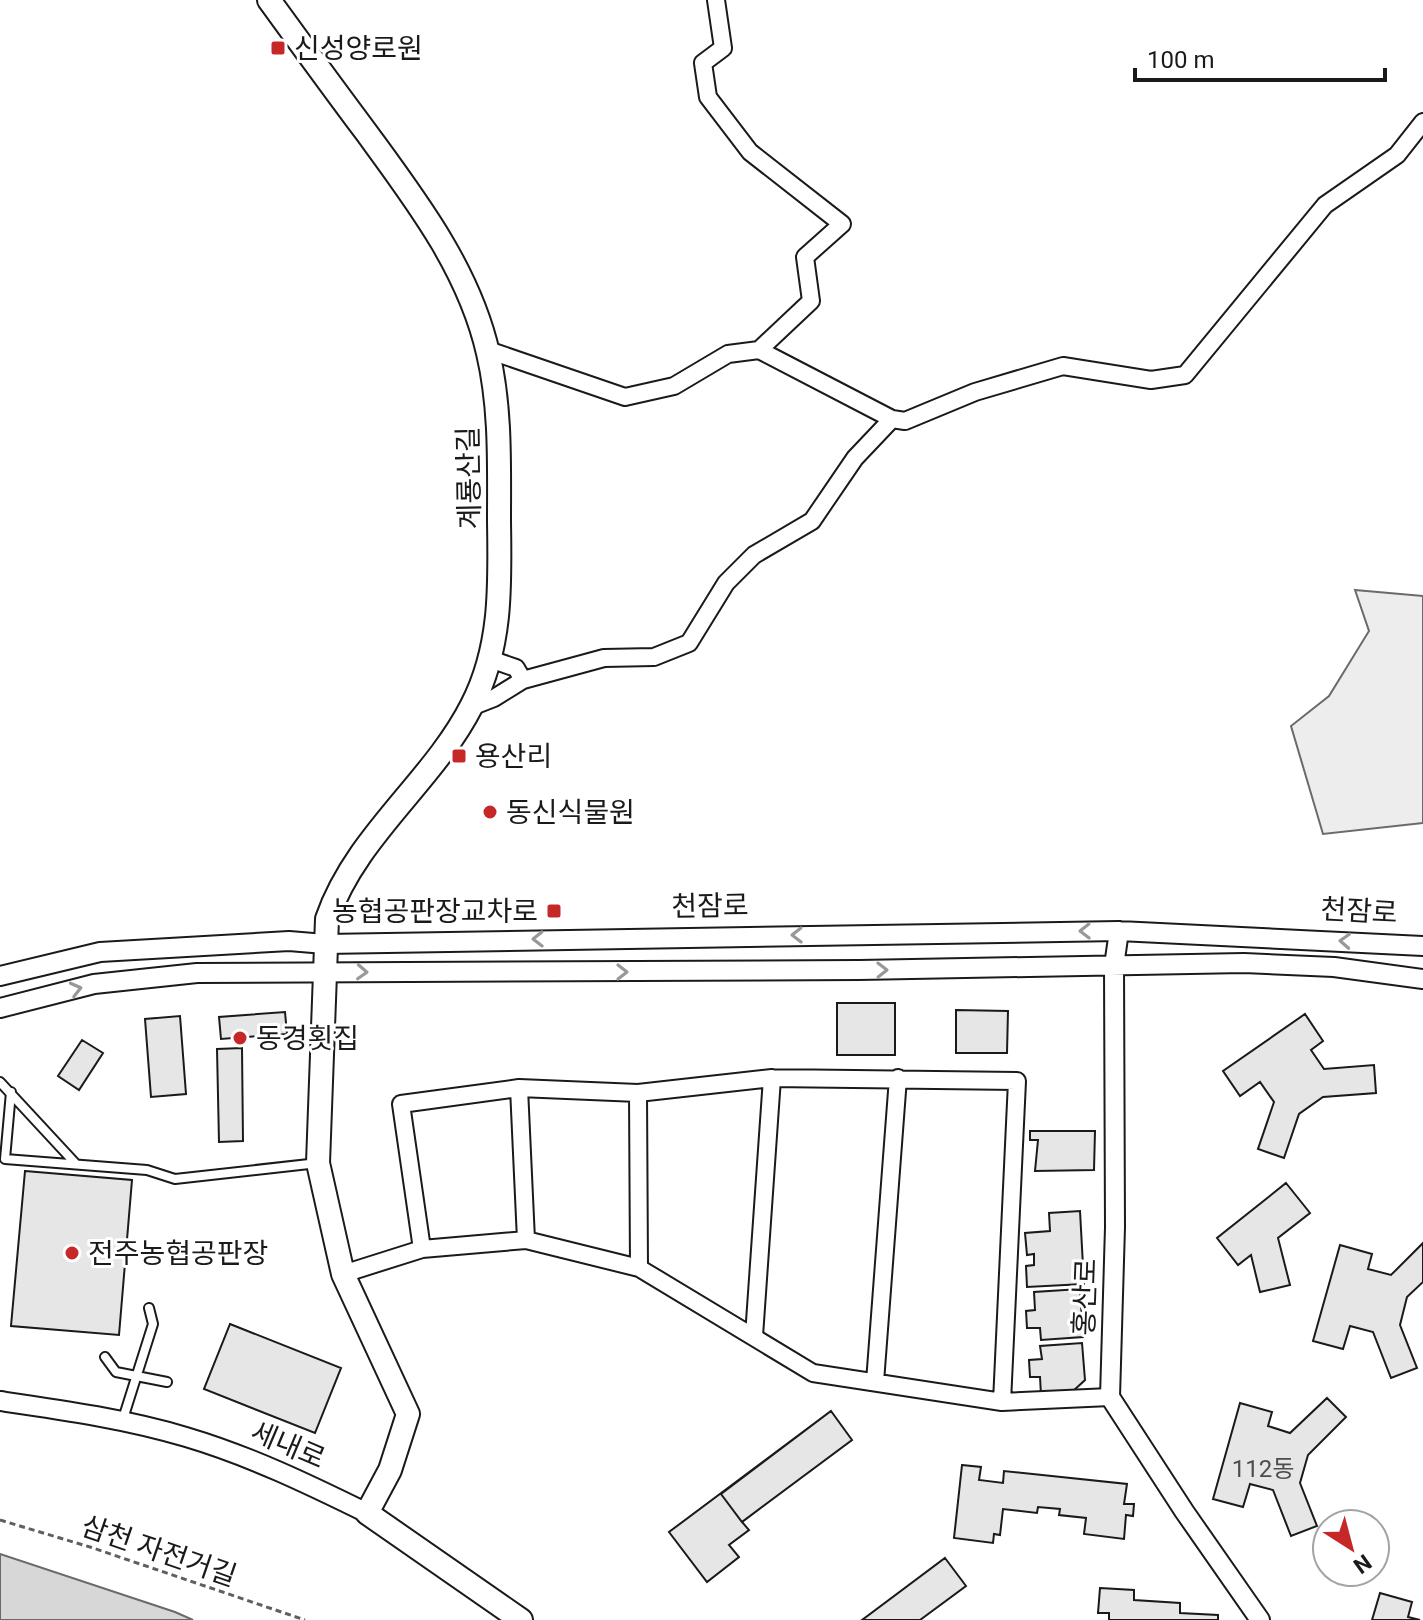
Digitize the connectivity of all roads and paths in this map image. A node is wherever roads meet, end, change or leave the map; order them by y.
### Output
1 (269, 0) edge
2 (716, 0) edge
3 (1423, 122) edge
4 (488, 350) junction
5 (759, 350) junction
6 (892, 419) junction
7 (490, 659) junction
8 (523, 680) junction
9 (471, 707) junction
10 (1119, 931) junction
11 (325, 944) junction
12 (1423, 946) edge
13 (1114, 966) junction
14 (323, 970) junction
15 (0, 976) edge
16 (1423, 979) edge
17 (0, 1008) edge
18 (772, 1078) junction
19 (898, 1078) junction
20 (0, 1082) edge
21 (519, 1088) junction
22 (11, 1092) junction
23 (638, 1093) junction
24 (318, 1163) junction
25 (76, 1164) junction
26 (526, 1240) junction
27 (422, 1249) junction
28 (639, 1268) junction
29 (343, 1274) junction
30 (149, 1308) dead end
31 (754, 1336) junction
32 (105, 1357) dead end
33 (135, 1376) junction
34 (167, 1382) dead end
35 (875, 1382) junction
36 (1110, 1397) junction
37 (0, 1401) edge
38 (1002, 1402) junction
39 (121, 1423) junction
40 (367, 1513) junction
41 (0, 1520) edge
42 (305, 1620) edge
43 (521, 1620) edge
44 (1260, 1620) edge

1 - 4 main road, 계룡산길
2 - 5 street
3 - 6 street
4 - 5 street
4 - 7 main road, 계룡산길
5 - 6 street
6 - 8 street
7 - 8 street
7 - 9 main road, 계룡산길
8 - 9 street
9 - 11 main road, 계룡산길
10 -> 11 street, 천잠로
12 -> 10 street, 천잠로
10 - 13 street, 홍산로
11 - 14 main road, 계룡산길
11 - 15 street, 천잠로
14 -> 13 street, 천잠로
13 - 16 street, 천잠로
13 - 36 street, 홍산로
17 -> 14 street, 천잠로
14 - 24 main road
18 - 19 street
18 - 23 street
18 - 31 street
19 - 35 street
19 - 38 street
20 - 22 lane
21 - 23 street
21 - 26 street
21 - 27 street
22 - 25 lane
22 - 25 lane
23 - 28 street
24 - 25 lane
24 - 29 main road
26 - 27 street
26 - 28 street
27 - 29 street
28 - 31 street
29 - 40 main road
30 - 33 lane
31 - 35 street
32 - 33 lane
33 - 34 lane
33 - 39 lane
35 - 38 street
36 - 38 street
36 - 44 street
37 - 39 street, 세내로
39 - 40 street, 세내로
40 - 43 main road, 세내로
41 - 42 path, 삼천 자전거길

